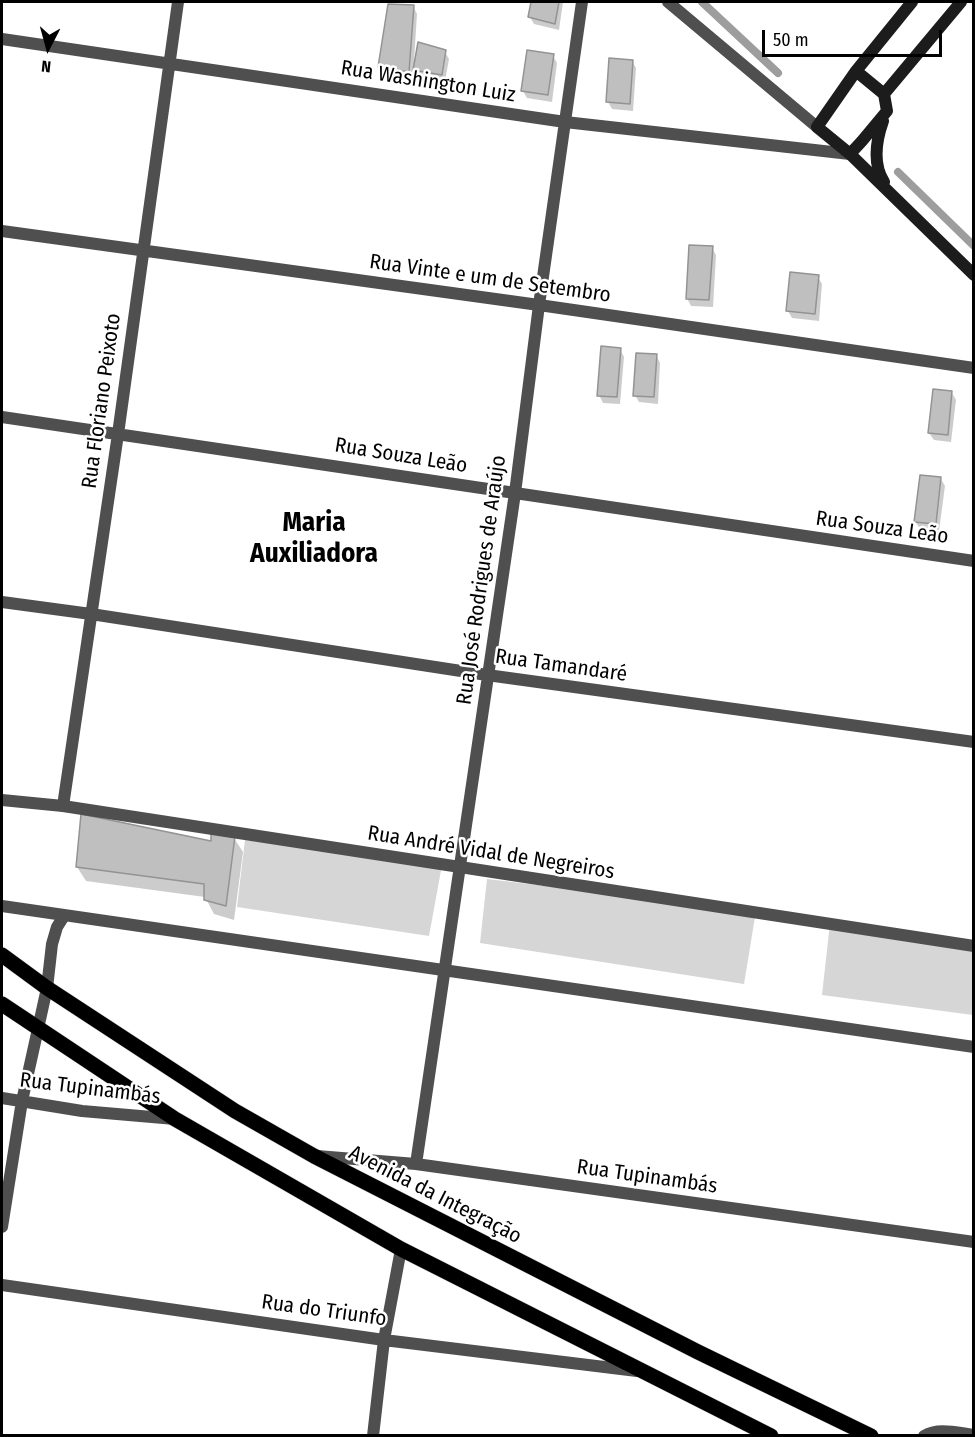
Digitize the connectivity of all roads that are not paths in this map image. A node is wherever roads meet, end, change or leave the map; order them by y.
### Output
1 (178, 2) edge
2 (582, 2) edge
3 (668, 2) edge
4 (961, 2) edge
5 (909, 4) edge
6 (2, 39) edge
7 (170, 63) junction
8 (856, 71) junction
9 (884, 94) junction
10 (886, 111) junction
11 (565, 122) junction
12 (817, 127) junction
13 (850, 154) junction
14 (891, 193) junction
15 (2, 231) edge
16 (143, 249) junction
17 (974, 275) edge
18 (538, 305) junction
19 (974, 368) edge
20 (2, 417) edge
21 (118, 434) junction
22 (515, 493) junction
23 (974, 561) edge
24 (2, 602) edge
25 (91, 614) junction
26 (487, 675) junction
27 (974, 742) edge
28 (2, 801) edge
29 (63, 806) junction
30 (459, 868) junction
31 (2, 906) edge
32 (64, 916) junction
33 (974, 946) edge
34 (2, 955) edge
35 (446, 972) junction
36 (47, 988) junction
37 (2, 1004) edge
38 (38, 1029) junction
39 (974, 1047) edge
40 (2, 1098) edge
41 (22, 1101) junction
42 (175, 1119) junction
43 (314, 1156) junction
44 (416, 1164) junction
45 (2, 1227) edge
46 (974, 1242) edge
47 (401, 1249) junction
48 (2, 1285) edge
49 (384, 1340) junction
50 (642, 1371) junction
51 (974, 1435) edge
52 (373, 1436) edge
53 (771, 1436) edge
54 (871, 1436) edge
55 (924, 1436) edge

1 - 7 street, Rua Floriano Peixoto
2 - 11 street, Rua José Rodrigues de Araújo
3 - 12 street
4 - 9 main road
5 - 8 main road
6 - 7 street, Rua Washington Luiz
7 - 11 street, Rua Washington Luiz
7 - 16 street, Rua Floriano Peixoto
8 - 9 main road
8 - 12 main road
9 - 10 main road
10 - 13 main road
10 - 14 main road
11 - 13 street, Rua Washington Luiz
11 - 18 street, Rua José Rodrigues de Araújo
12 - 13 main road
13 - 14 main road
14 - 17 main road
15 - 16 street, Rua Vinte e um de Setembro
16 - 18 street, Rua Vinte e um de Setembro
16 - 21 street, Rua Floriano Peixoto
18 - 19 street, Rua Vinte e um de Setembro
18 - 22 street, Rua José Rodrigues de Araújo
20 - 21 street, Rua Souza Leão
21 - 22 street, Rua Souza Leão
21 - 25 street, Rua Floriano Peixoto
22 - 23 street, Rua Souza Leão
22 - 26 street, Rua José Rodrigues de Araújo
24 - 25 street, Rua Tamandaré
25 - 26 street, Rua Tamandaré
25 - 29 street, Rua Floriano Peixoto
26 - 27 street, Rua Tamandaré
26 - 30 street, Rua José Rodrigues de Araújo
28 - 29 street, Rua André Vidal de Negreiros
29 - 30 street, Rua André Vidal de Negreiros
30 - 33 street, Rua André Vidal de Negreiros
30 - 35 street, Rua José Rodrigues de Araújo
31 - 32 street
32 - 35 street
32 - 36 street
34 - 36 main road, Avenida da Integração
35 - 39 street
35 - 44 street, Rua José Rodrigues de Araújo
36 - 38 street
36 - 43 main road, Avenida da Integração
37 - 38 main road
38 - 41 street
38 - 42 main road
40 - 41 street, Rua Tupinambás
41 - 42 street, Rua Tupinambás
41 - 45 street
42 - 47 main road
43 - 44 street, Rua Tupinambás
43 - 54 main road, Avenida da Integração
44 - 46 street, Rua Tupinambás
47 - 49 street
47 - 50 main road
48 - 49 street, Rua do Triunfo
49 - 50 street, Rua do Triunfo
49 - 52 street
50 - 53 main road
51 - 55 street

